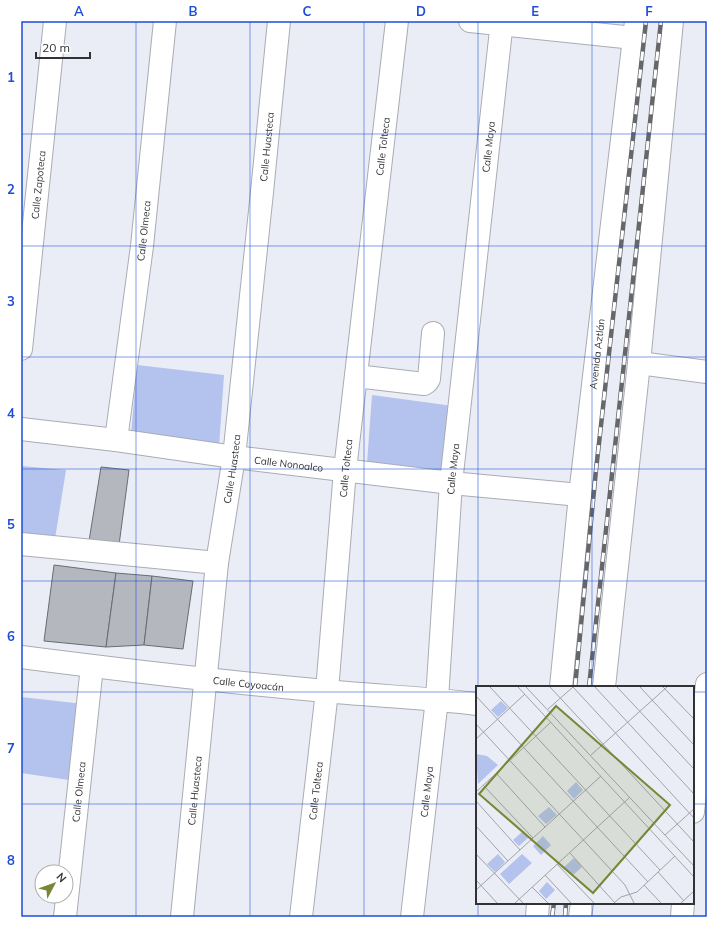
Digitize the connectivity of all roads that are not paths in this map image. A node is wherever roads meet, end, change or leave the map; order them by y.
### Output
1 (55, 21) edge
2 (165, 21) edge
3 (279, 21) edge
4 (398, 21) edge
5 (470, 21) edge
6 (672, 21) edge
7 (502, 23) edge
8 (635, 30) edge
9 (433, 332) dead end
10 (21, 349) edge
11 (431, 361) junction
12 (638, 363) junction
13 (463, 364) junction
14 (707, 372) edge
15 (356, 376) junction
16 (21, 429) edge
17 (116, 440) junction
18 (234, 457) junction
19 (345, 470) junction
20 (451, 483) junction
21 (580, 495) junction
22 (21, 544) edge
23 (217, 563) junction
24 (21, 657) edge
25 (92, 666) junction
26 (206, 679) junction
27 (707, 684) edge
28 (561, 686) edge
29 (604, 686) edge
30 (327, 691) junction
31 (437, 699) junction
32 (476, 704) edge
33 (694, 803) edge
34 (538, 904) edge
35 (582, 904) edge
36 (683, 904) edge
37 (65, 917) edge
38 (182, 917) edge
39 (301, 917) edge
40 (412, 917) edge
41 (537, 917) edge
42 (580, 917) edge
43 (682, 917) edge

1 - 10 street, Calle Zapoteca
2 - 17 street, Calle Olmeca
3 - 18 street, Calle Huasteca
4 - 15 street, Calle Tolteca
5 - 7 street
6 - 12 street
7 - 8 street
7 - 13 street, Calle Maya
8 - 21 street, Avenida Aztlán
9 - 11 street
11 - 13 street
11 - 15 street
12 - 14 street
12 - 29 street
13 - 20 street, Calle Maya
15 - 19 street, Calle Tolteca
16 - 17 street, Calle Nonoalco
17 - 18 street, Calle Nonoalco
18 - 19 street, Calle Nonoalco
18 - 23 street, Calle Huasteca
19 - 20 street, Calle Nonoalco
19 - 30 street, Calle Tolteca
20 - 21 street, Calle Nonoalco
20 - 31 street, Calle Maya
21 - 28 street, Avenida Aztlán
22 - 23 street
23 - 26 street, Calle Huasteca
24 - 25 street, Calle Coyoacán
25 - 26 street, Calle Coyoacán
25 - 37 street, Calle Olmeca
26 - 30 street, Calle Coyoacán
26 - 38 street, Calle Huasteca
27 - 33 street
30 - 31 street, Calle Coyoacán
30 - 39 street, Calle Tolteca
31 - 32 street, Calle Coyoacán
31 - 40 street, Calle Maya
34 - 41 street
35 - 42 street
36 - 43 street

